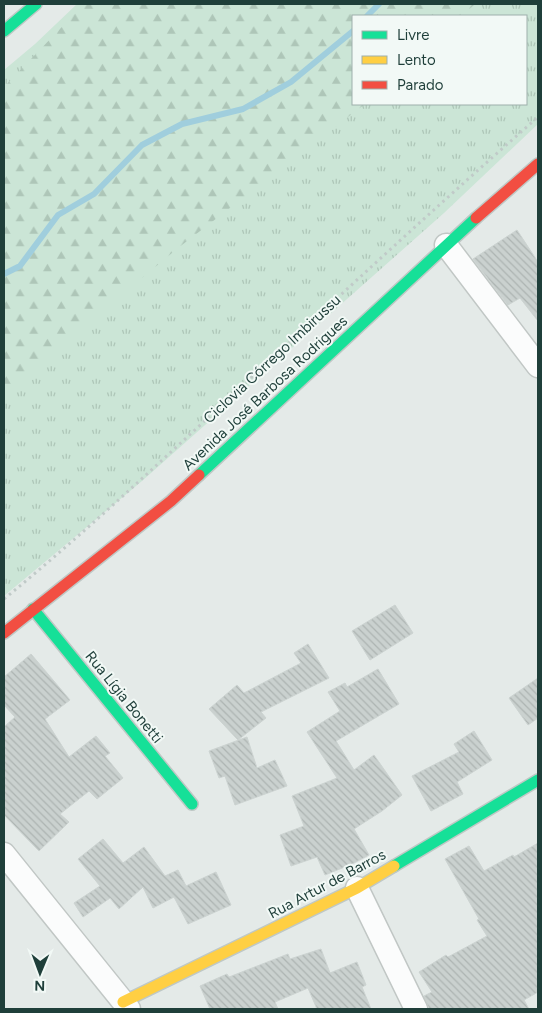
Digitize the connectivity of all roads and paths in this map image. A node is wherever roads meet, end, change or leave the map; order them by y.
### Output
1 (36, 4) edge
2 (4, 31) edge
3 (538, 117) edge
4 (538, 164) edge
5 (446, 245) junction
6 (538, 366) edge
7 (4, 599) edge
8 (33, 609) junction
9 (4, 633) edge
10 (538, 780) edge
11 (192, 804) dead end
12 (4, 854) edge
13 (357, 888) junction
14 (126, 1006) edge
15 (416, 1009) edge

1 - 2 main road
3 - 7 path, Ciclovia Córrego Imbirussu
4 - 5 main road, Avenida José Barbosa Rodrigues
5 - 6 street
5 - 8 main road, Avenida José Barbosa Rodrigues
8 - 9 main road, Avenida José Barbosa Rodrigues
8 - 11 main road, Rua Lígia Bonetti
10 - 13 main road, Rua Artur de Barros
12 - 14 street
13 - 14 main road, Rua Artur de Barros
13 - 15 street

